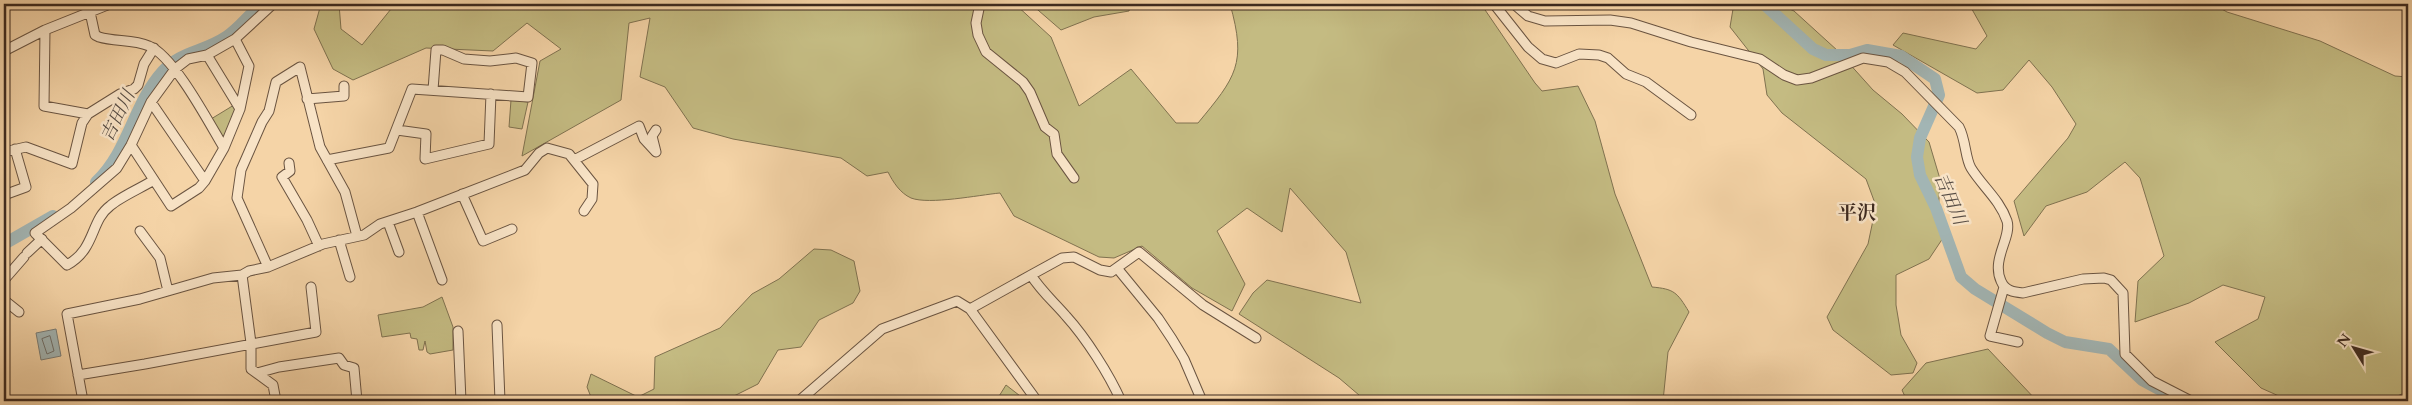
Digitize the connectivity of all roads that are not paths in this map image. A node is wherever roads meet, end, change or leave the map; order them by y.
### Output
1 (110, 4) edge
2 (273, 4) edge
3 (980, 4) edge
4 (1494, 4) edge
5 (1514, 4) edge
6 (90, 12) junction
7 (45, 30) junction
8 (235, 39) junction
9 (154, 48) junction
10 (4, 51) edge
11 (207, 55) junction
12 (174, 69) junction
13 (344, 86) dead end
14 (433, 90) junction
15 (491, 94) junction
16 (307, 99) junction
17 (152, 102) junction
18 (240, 109) junction
19 (88, 114) junction
20 (1691, 115) dead end
21 (397, 130) junction
22 (656, 130) dead end
23 (131, 145) junction
24 (224, 148) junction
25 (15, 149) junction
26 (4, 152) edge
27 (327, 160) junction
28 (574, 160) junction
29 (289, 163) dead end
30 (1074, 178) dead end
31 (154, 180) junction
32 (205, 181) junction
33 (462, 194) junction
34 (4, 195) edge
35 (417, 212) junction
36 (584, 212) dead end
37 (388, 222) junction
38 (512, 229) dead end
39 (140, 231) dead end
40 (357, 236) junction
41 (42, 239) junction
42 (340, 240) junction
43 (319, 246) junction
44 (399, 252) dead end
45 (268, 267) junction
46 (1117, 268) junction
47 (242, 275) junction
48 (1031, 275) junction
49 (350, 277) dead end
50 (4, 280) edge
51 (442, 280) dead end
52 (311, 287) dead end
53 (2004, 287) junction
54 (168, 291) junction
55 (4, 300) edge
56 (970, 309) junction
57 (19, 312) dead end
58 (497, 325) dead end
59 (458, 331) dead end
60 (1256, 338) dead end
61 (2018, 342) dead end
62 (251, 343) junction
63 (257, 373) junction
64 (78, 374) junction
65 (2408, 397) edge
66 (83, 401) edge
67 (276, 401) edge
68 (357, 401) edge
69 (460, 401) edge
70 (500, 401) edge
71 (799, 401) edge
72 (1036, 401) edge
73 (1121, 401) edge
74 (1202, 401) edge
75 (2191, 401) edge
76 (2398, 401) edge

1 - 6 street
2 - 8 street
3 - 30 street
4 - 20 street
5 - 53 street
6 - 7 street
6 - 9 street
7 - 10 street
7 - 19 street
8 - 11 street
8 - 18 street
9 - 12 street
9 - 19 street
11 - 12 street
11 - 18 street
12 - 17 street
12 - 24 street
13 - 16 street
14 - 15 street
14 - 15 street
14 - 21 street
15 - 21 street
16 - 27 street
16 - 45 street
17 - 23 street
17 - 32 street
18 - 24 street
19 - 25 street
21 - 27 street
22 - 28 street
23 - 31 street
23 - 41 street
24 - 32 street
25 - 26 street
25 - 34 street
27 - 40 street
28 - 33 street
28 - 36 street
29 - 43 street
31 - 32 street
31 - 41 street
33 - 35 street
33 - 38 street
35 - 37 street
35 - 51 street
37 - 40 street
37 - 44 street
39 - 54 street
40 - 42 street
41 - 50 street
42 - 43 street
42 - 49 street
43 - 45 street
45 - 47 street
46 - 48 street
46 - 60 street
46 - 74 street
47 - 54 street
47 - 62 street
48 - 56 street
48 - 73 street
52 - 62 street
53 - 61 street
53 - 75 street
54 - 64 street
55 - 57 street
56 - 71 street
56 - 72 street
58 - 70 street
59 - 69 street
62 - 63 street
62 - 64 street
63 - 67 street
63 - 68 street
64 - 66 street
65 - 76 street

